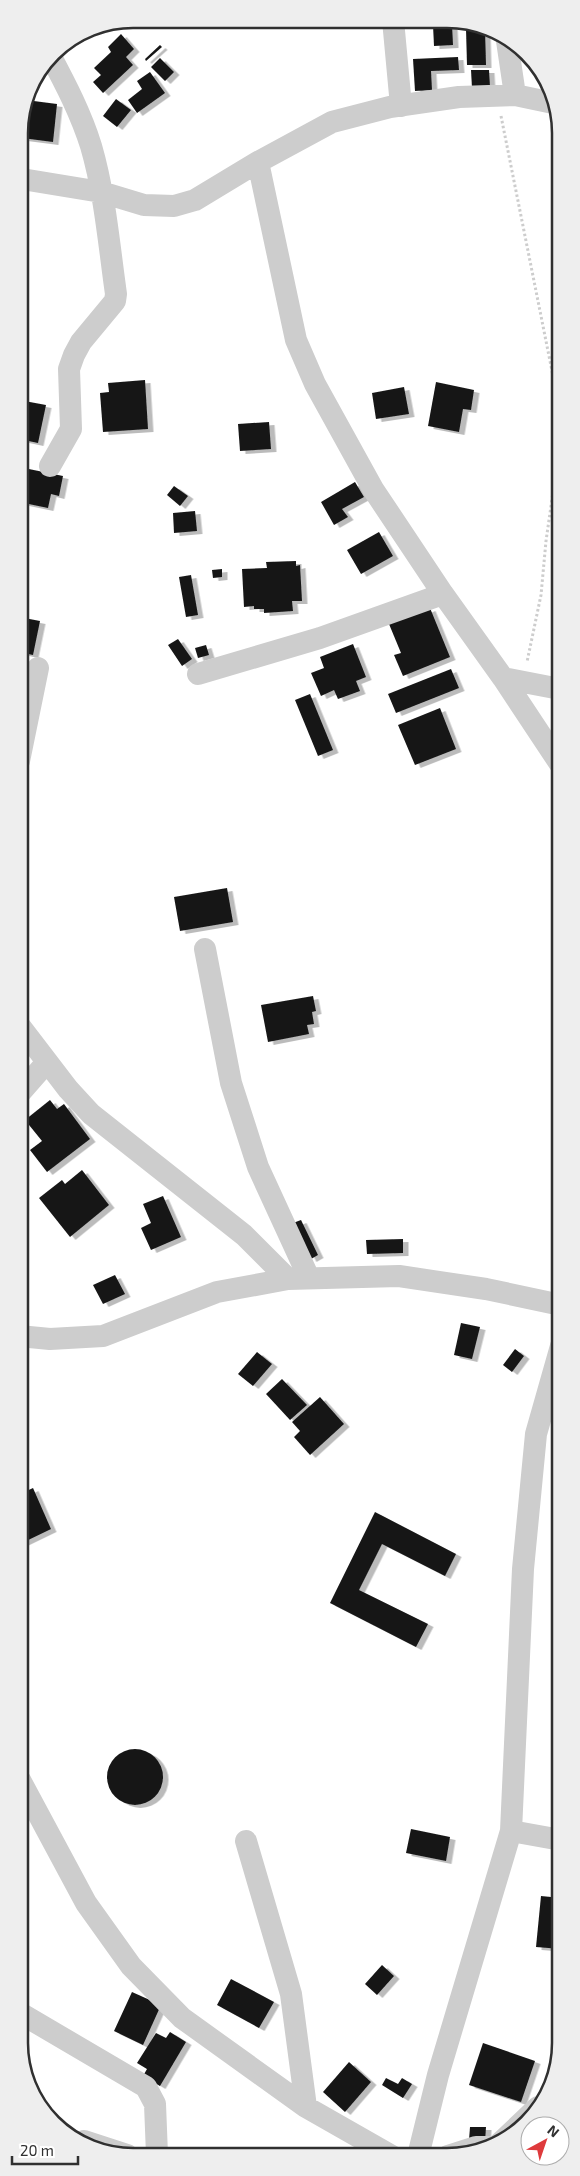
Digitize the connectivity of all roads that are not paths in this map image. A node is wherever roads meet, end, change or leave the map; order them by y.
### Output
1 (394, 28) edge
2 (507, 46) edge
3 (54, 63) edge
4 (506, 95) junction
5 (548, 102) edge
6 (402, 106) junction
7 (258, 162) junction
8 (28, 180) edge
9 (102, 192) junction
10 (50, 466) dead end
11 (443, 594) junction
12 (38, 668) dead end
13 (198, 674) dead end
14 (513, 680) junction
15 (552, 687) edge
16 (28, 717) edge
17 (552, 750) edge
18 (205, 949) dead end
19 (28, 1038) edge
20 (47, 1062) junction
21 (28, 1084) edge
22 (299, 1279) junction
23 (552, 1303) edge
24 (28, 1337) edge
25 (552, 1378) edge
26 (28, 1795) edge
27 (511, 1831) junction
28 (552, 1838) edge
29 (246, 1840) dead end
30 (28, 2018) edge
31 (306, 2107) junction
32 (157, 2148) edge
33 (375, 2148) edge
34 (420, 2148) edge

1 - 6 street
2 - 4 street
3 - 9 street
4 - 5 street
4 - 6 street
6 - 7 street
7 - 9 street
7 - 11 street
8 - 9 street
9 - 10 street
11 - 13 street
11 - 14 street
12 - 16 street
14 - 15 street
14 - 17 street
18 - 22 street
19 - 20 street
20 - 21 street
20 - 22 street
22 - 23 street
22 - 24 street
25 - 27 street
26 - 31 street
27 - 28 street
27 - 34 street
29 - 31 street
30 - 32 street
31 - 33 street

